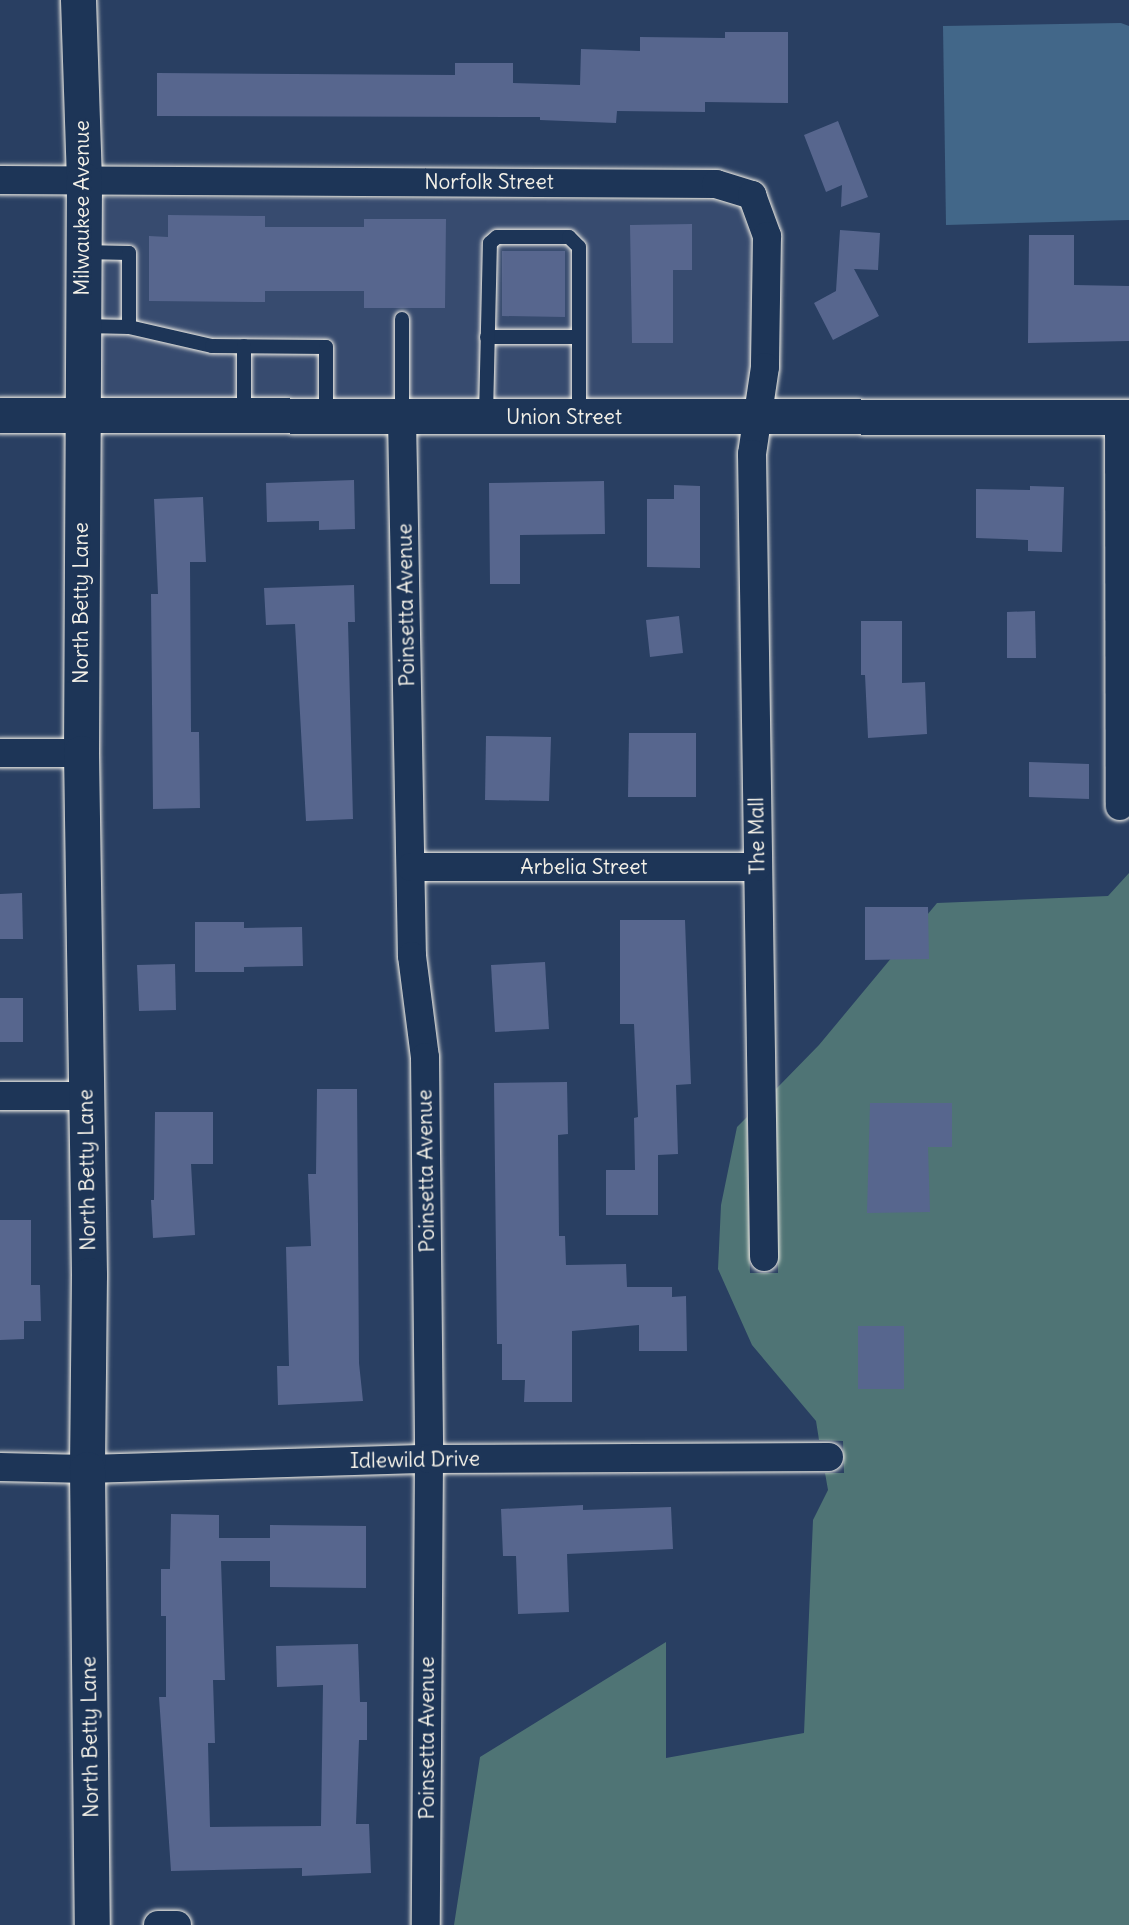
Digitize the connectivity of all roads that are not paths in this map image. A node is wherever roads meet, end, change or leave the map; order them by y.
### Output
1 (78, 0) edge
2 (0, 180) edge
3 (84, 180) junction
4 (83, 252) junction
5 (402, 319) dead end
6 (83, 326) junction
7 (129, 327) junction
8 (487, 337) junction
9 (579, 337) junction
10 (244, 346) junction
11 (0, 415) edge
12 (82, 415) junction
13 (759, 416) junction
14 (244, 417) junction
15 (326, 417) junction
16 (579, 417) junction
17 (1124, 417) edge
18 (402, 418) junction
19 (486, 418) junction
20 (0, 753) edge
21 (81, 754) junction
22 (1120, 806) dead end
23 (411, 867) junction
24 (757, 867) junction
25 (0, 1096) edge
26 (85, 1096) junction
27 (764, 1257) dead end
28 (829, 1457) dead end
29 (429, 1459) junction
30 (0, 1467) edge
31 (87, 1469) junction
32 (92, 1925) edge
33 (158, 1925) edge
34 (177, 1925) edge
35 (426, 1925) edge

1 - 3 street, Milwaukee Avenue
2 - 3 street, Norfolk Street
3 - 4 street, Milwaukee Avenue
3 - 13 street, Norfolk Street
4 - 6 street, Milwaukee Avenue
4 - 7 lane
5 - 18 lane
6 - 7 lane
6 - 12 street, Milwaukee Avenue
7 - 10 lane
8 - 9 lane
8 - 9 lane
8 - 19 lane
9 - 16 lane
10 - 14 lane
10 - 15 lane
11 - 12 street, Union Street
12 - 14 street, Union Street
12 - 21 street, North Betty Lane
13 - 16 street, Union Street
13 - 17 street, Union Street
13 - 24 street, The Mall
14 - 15 street, Union Street
15 - 18 street, Union Street
16 - 19 street, Union Street
17 - 22 street
18 - 19 street, Union Street
18 - 23 street, Poinsetta Avenue
20 - 21 street
21 - 26 street, North Betty Lane
23 - 24 street, Arbelia Street
23 - 29 street, Poinsetta Avenue
24 - 27 street, The Mall
25 - 26 street
26 - 31 street, North Betty Lane
28 - 29 street, Idlewild Drive
29 - 31 street, Idlewild Drive
29 - 35 street, Poinsetta Avenue
30 - 31 street, Idlewild Drive
31 - 32 street, North Betty Lane
33 - 34 street

